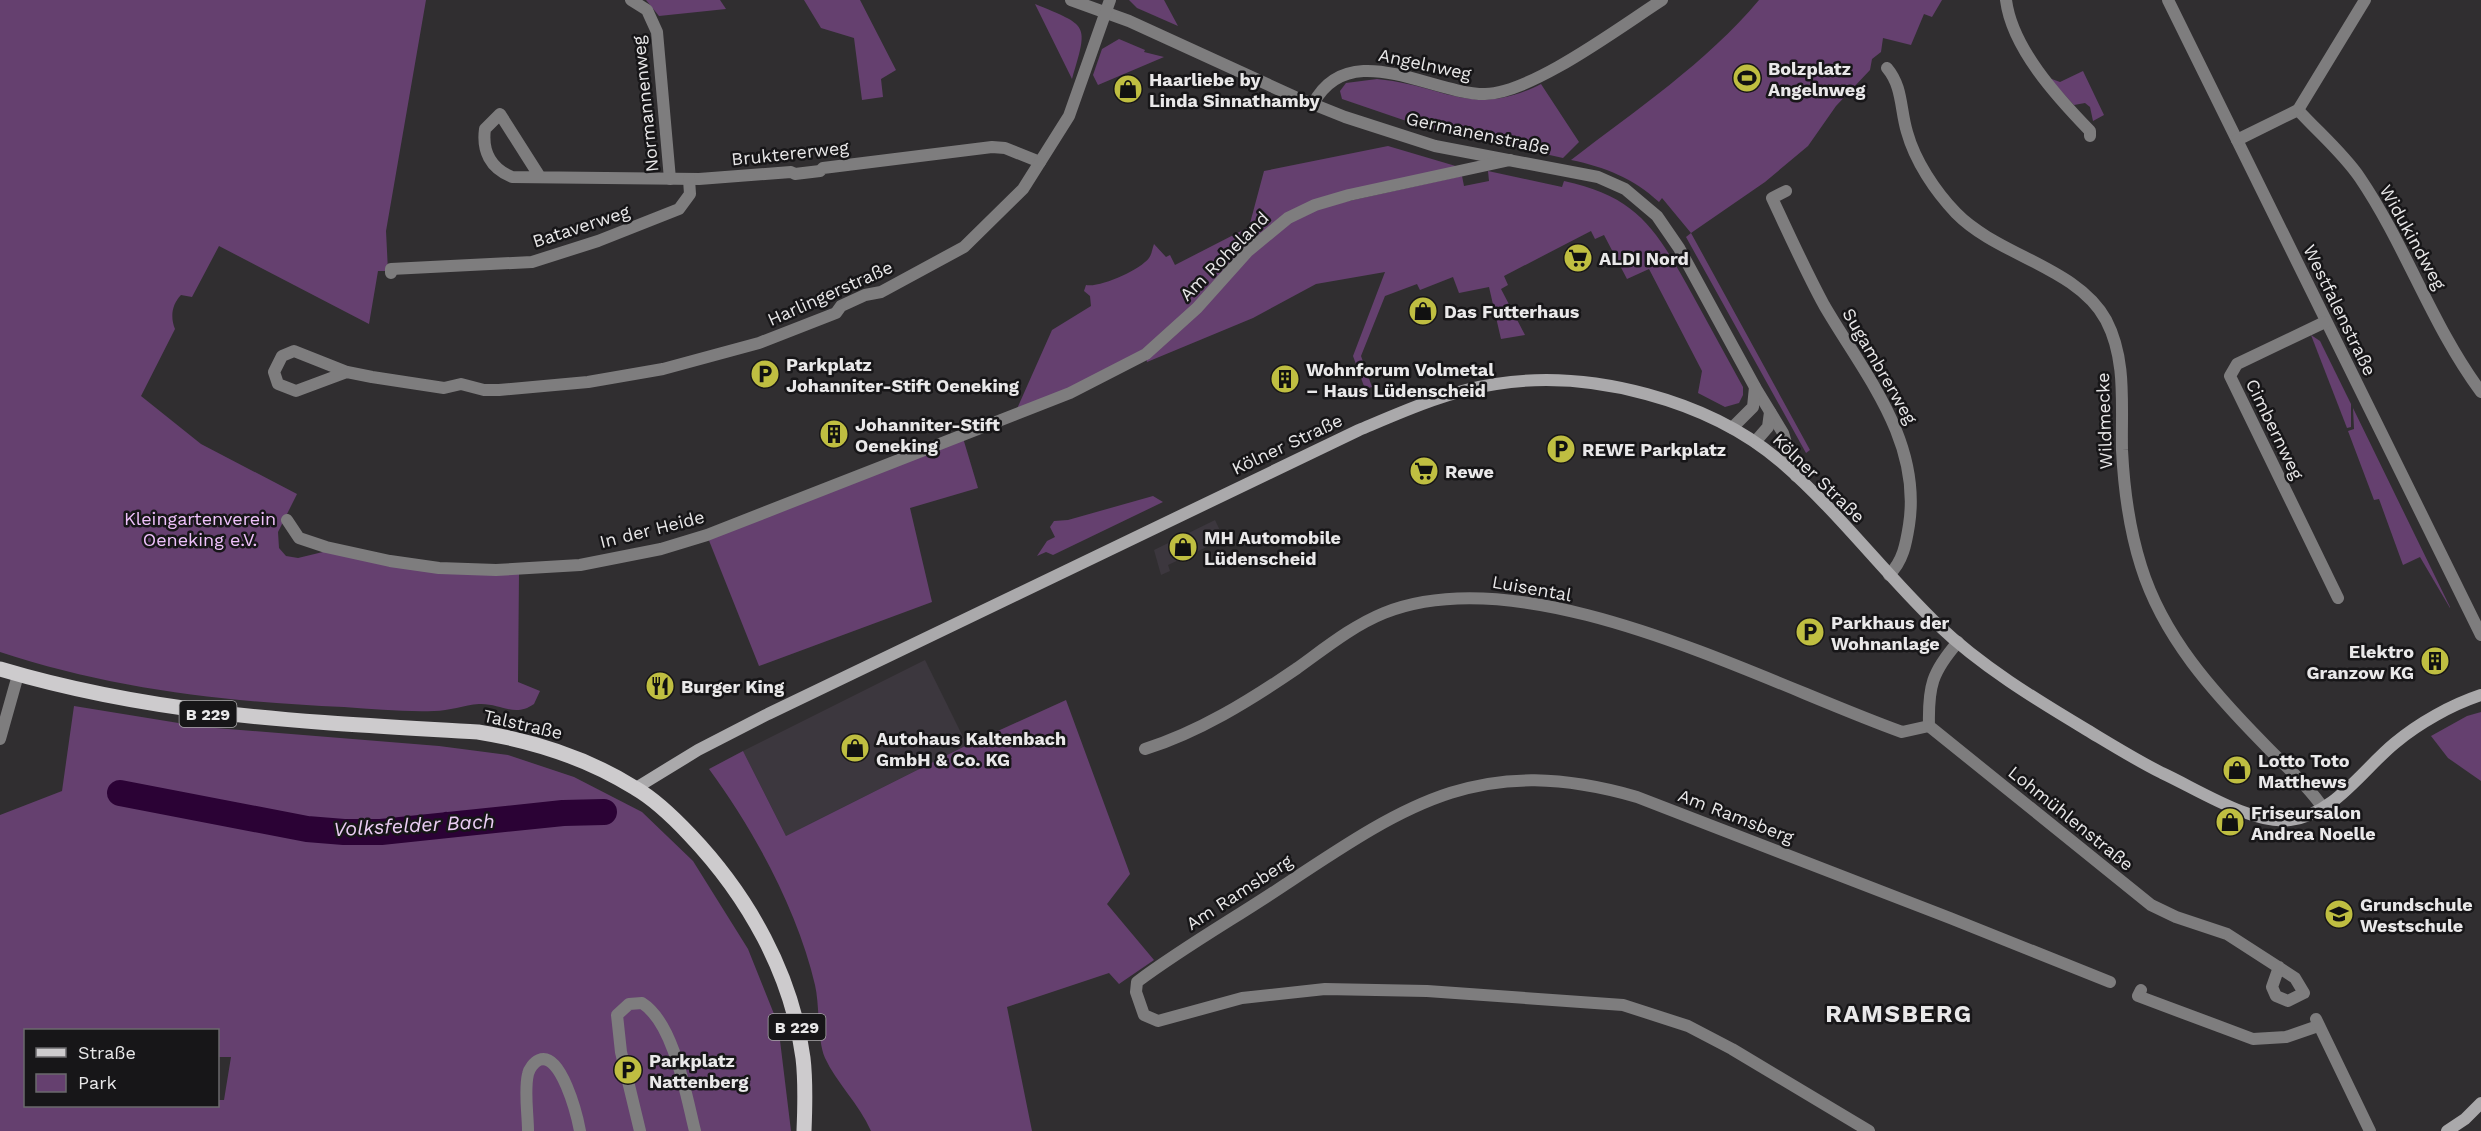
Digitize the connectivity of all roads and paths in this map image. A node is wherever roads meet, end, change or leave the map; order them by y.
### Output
1 (631, 0) edge
2 (1071, 0) edge
3 (1110, 0) edge
4 (1662, 0) edge
5 (2006, 0) edge
6 (2168, 0) edge
7 (2365, 0) edge
8 (1106, 13) junction
9 (1887, 68) dead end
10 (1313, 104) junction
11 (2298, 110) junction
12 (2090, 136) dead end
13 (2237, 140) junction
14 (1510, 160) junction
15 (1040, 162) junction
16 (540, 177) junction
17 (670, 179) junction
18 (689, 179) junction
19 (1786, 190) dead end
20 (391, 273) dead end
21 (2325, 322) junction
22 (347, 372) junction
23 (1755, 387) junction
24 (2481, 392) edge
25 (1770, 412) junction
26 (1017, 413) joint
27 (1732, 428) junction
28 (1755, 442) junction
29 (1796, 476) junction
30 (287, 520) dead end
31 (1889, 575) junction
32 (2338, 598) dead end
33 (2481, 633) edge
34 (1958, 642) junction
35 (0, 669) edge
36 (18, 675) junction
37 (2481, 695) edge
38 (1929, 726) junction
39 (0, 739) edge
40 (1144, 749) dead end
41 (636, 788) junction
42 (2323, 808) junction
43 (2279, 967) dead end
44 (2110, 982) dead end
45 (2140, 990) dead end
46 (2480, 1105) edge
47 (528, 1131) edge
48 (580, 1131) edge
49 (640, 1131) edge
50 (695, 1131) edge
51 (804, 1131) edge
52 (1869, 1131) edge
53 (2370, 1131) edge
54 (2447, 1131) edge

1 - 17 street, Normannenweg
2 - 8 street, Germanenstraße
3 - 8 street, Harlingerstraße
4 - 10 street, Angelnweg
5 - 12 street
6 - 13 street, Westfalenstraße
7 - 11 street
8 - 10 street, Germanenstraße
8 - 15 street, Harlingerstraße
9 - 42 street, Wildmecke
10 - 14 street, Germanenstraße
11 - 13 street
11 - 24 street, Widukindweg
13 - 21 street, Westfalenstraße
14 - 23 street, Germanenstraße
14 - 26 street, Am Roheland
15 - 18 street, Bruktererweg
15 - 22 street, Harlingerstraße
16 - 16 street, Bruktererweg
16 - 17 street, Bruktererweg
17 - 18 street, Bruktererweg
18 - 20 street, Bataverweg
19 - 31 street, Sugambrerweg
21 - 32 street, Cimbernweg
21 - 33 street, Westfalenstraße
22 - 22 street, Harlingerstraße
23 - 25 street, Germanenstraße
23 - 27 street
25 - 28 street
25 - 29 street, Germanenstraße
26 - 30 street, In der Heide
27 - 28 main road, Kölner Straße
27 - 41 main road, Kölner Straße
28 - 29 main road, Kölner Straße
29 - 31 main road, Kölner Straße
31 - 34 main road, Kölner Straße
34 - 38 street
34 - 42 main road, Kölner Straße
35 - 36 main road, Talstraße / B 229
36 - 39 street
36 - 41 main road, Talstraße / B 229
37 - 42 main road, Kölner Straße
38 - 40 street, Luisental
38 - 43 street, Lohmühlenstraße
41 - 51 main road, Talstraße / B 229
44 - 52 street, Am Ramsberg
45 - 53 street
46 - 54 main road
47 - 48 street
49 - 50 street

